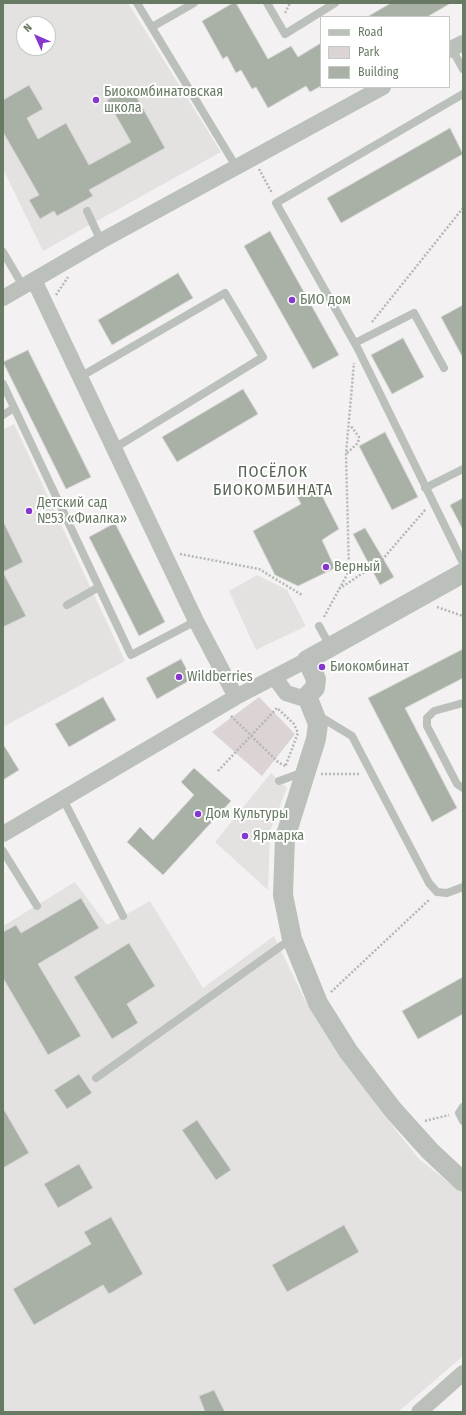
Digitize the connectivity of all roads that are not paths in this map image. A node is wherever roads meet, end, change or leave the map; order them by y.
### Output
1 (137, 3) edge
2 (194, 3) edge
3 (267, 3) edge
4 (336, 3) edge
5 (152, 27) junction
6 (455, 47) edge
7 (463, 69) edge
8 (381, 88) edge
9 (463, 94) edge
10 (236, 168) junction
11 (87, 211) dead end
12 (101, 241) junction
13 (3, 252) edge
14 (28, 283) junction
15 (3, 298) edge
16 (357, 346) junction
17 (444, 368) dead end
18 (80, 377) junction
19 (3, 384) edge
20 (14, 408) junction
21 (3, 415) edge
22 (113, 449) junction
23 (463, 469) edge
24 (426, 488) junction
25 (463, 563) edge
26 (463, 573) edge
27 (99, 587) junction
28 (66, 605) dead end
29 (196, 621) junction
30 (318, 626) road end
31 (331, 647) junction
32 (308, 660) junction
33 (275, 678) junction
34 (230, 701) junction
35 (463, 703) edge
36 (311, 704) junction
37 (305, 772) junction
38 (279, 781) dead end
39 (463, 788) edge
40 (63, 799) junction
41 (3, 834) edge
42 (3, 851) edge
43 (463, 887) edge
44 (37, 906) dead end
45 (123, 916) dead end
46 (292, 939) junction
47 (96, 1078) dead end
48 (461, 1110) edge
49 (463, 1121) edge
50 (463, 1182) edge
51 (463, 1373) edge
52 (419, 1412) edge

1 - 5 lane
2 - 5 lane
3 - 4 lane
5 - 10 lane
6 - 7 lane
8 - 10 street
9 - 16 lane
10 - 12 street
11 - 12 lane
12 - 14 street
13 - 14 lane
14 - 15 street
14 - 18 street
16 - 17 lane
16 - 24 lane
18 - 22 street
18 - 22 lane
19 - 20 lane
20 - 21 lane
20 - 27 lane
22 - 29 street
23 - 24 lane
24 - 25 lane
26 - 31 street
27 - 28 lane
27 - 29 lane
29 - 34 street
30 - 31 lane
31 - 32 street
32 - 33 street
32 - 36 street
33 - 34 street
33 - 36 street
34 - 40 street
35 - 39 lane
36 - 37 street
36 - 43 lane
37 - 38 lane
37 - 46 street
40 - 41 street
40 - 45 lane
42 - 44 lane
46 - 47 lane
46 - 50 street
48 - 49 lane
51 - 52 street

